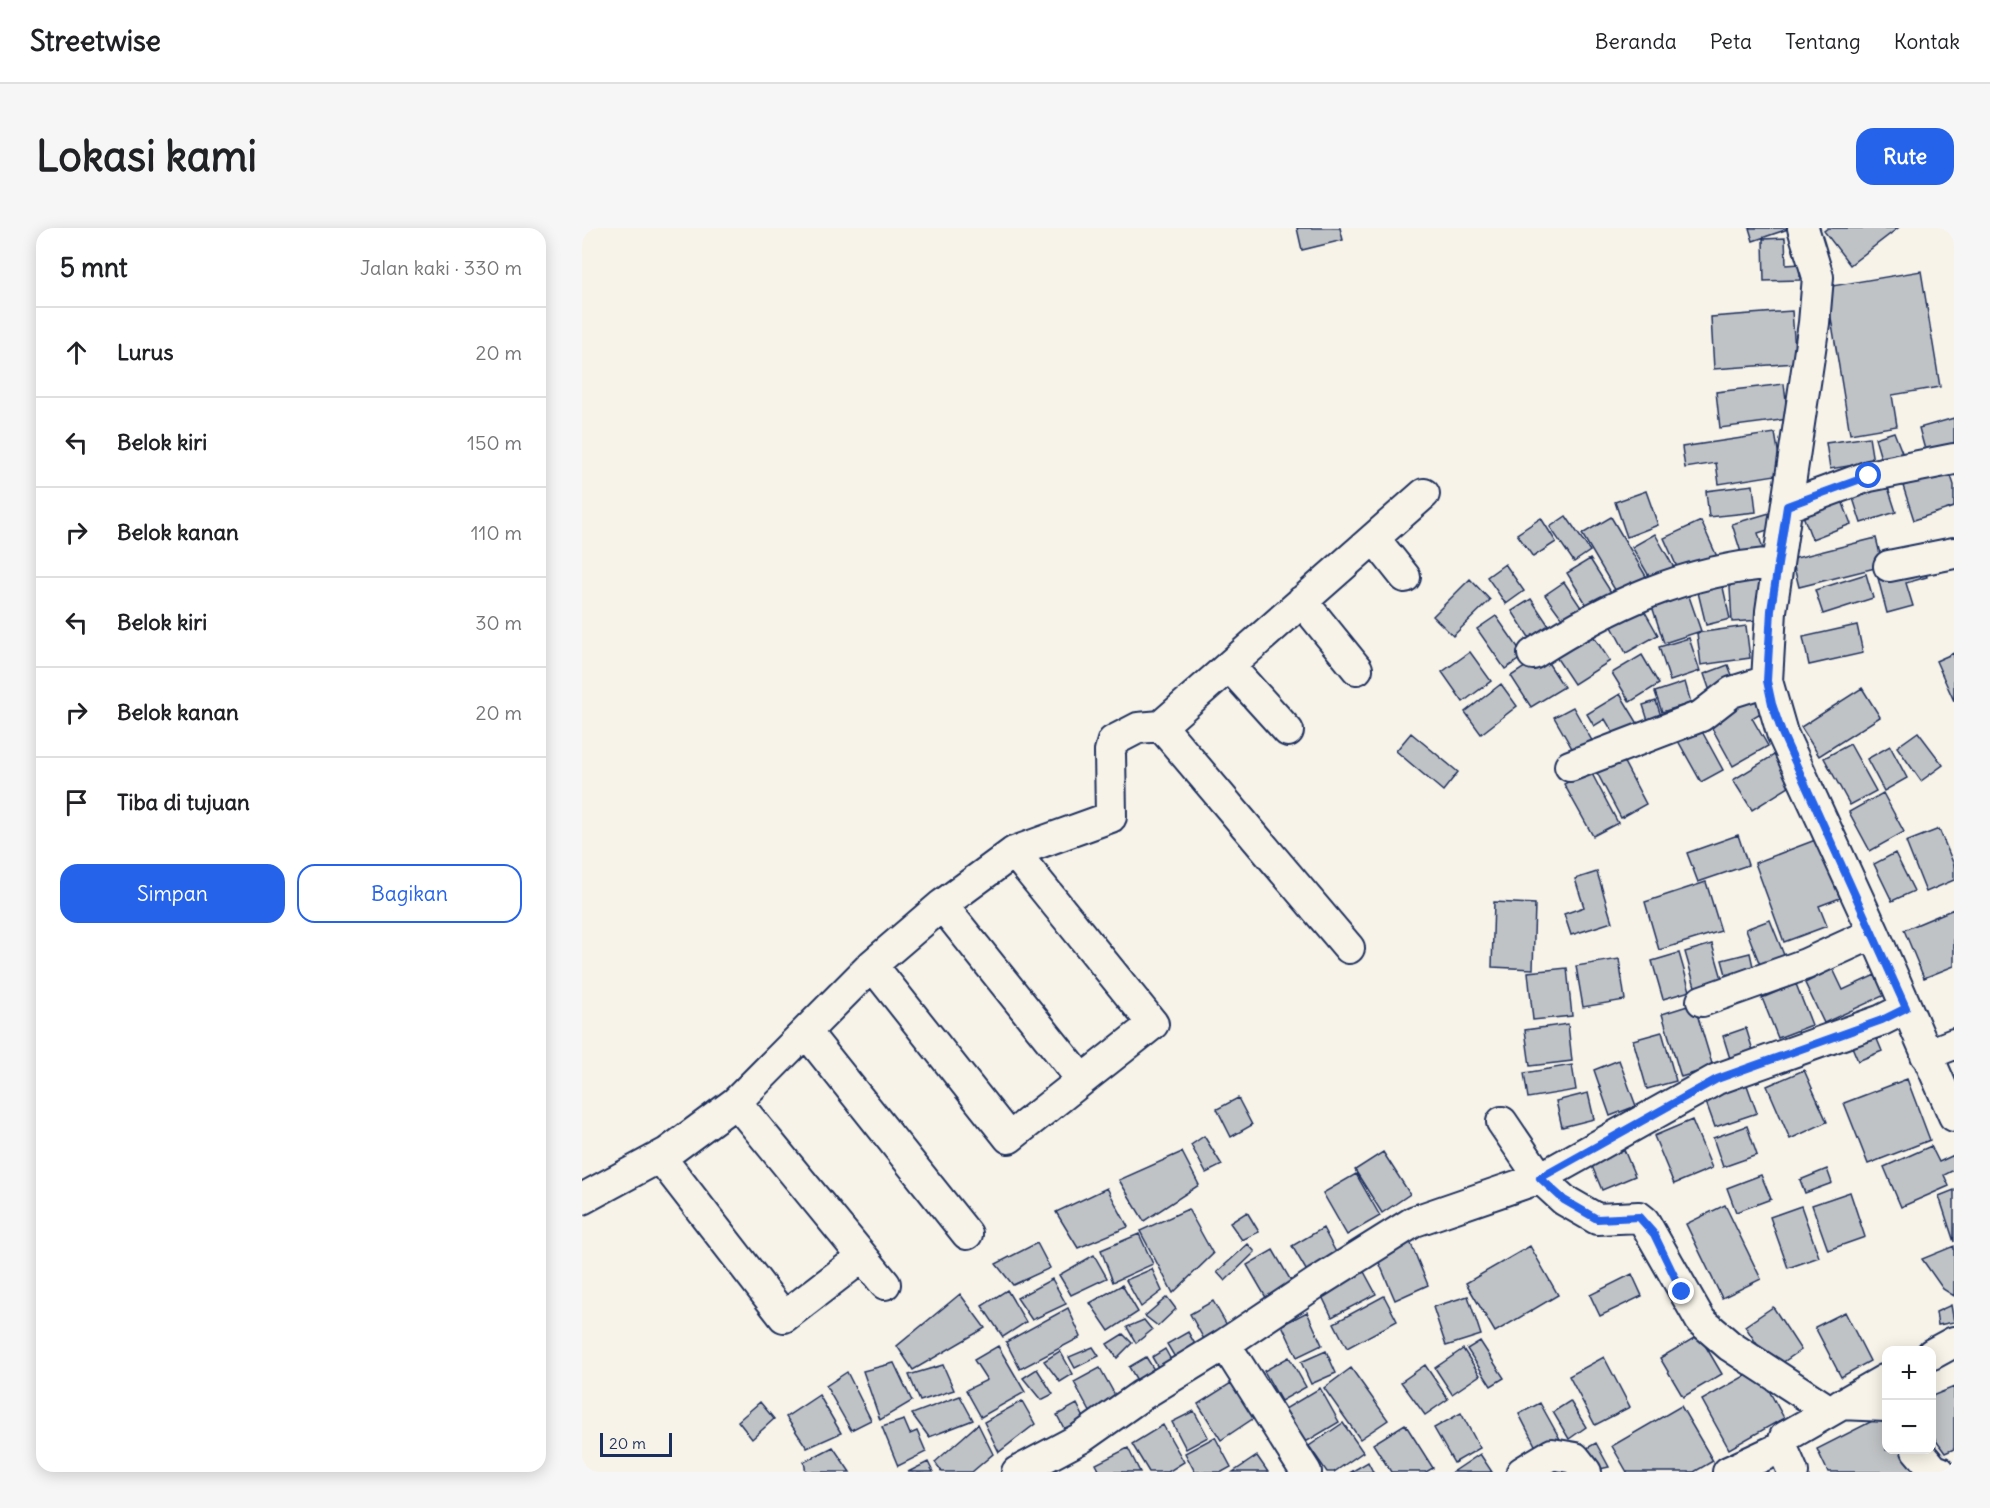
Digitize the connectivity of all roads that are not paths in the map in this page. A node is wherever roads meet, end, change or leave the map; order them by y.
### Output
1 (1803, 228) edge
2 (1954, 459) edge
3 (1424, 494) dead end
4 (1787, 506) junction
5 (1374, 538) junction
6 (1954, 553) edge
7 (1778, 563) junction
8 (1889, 566) dead end
9 (1405, 577) dead end
10 (1302, 601) junction
11 (1533, 654) dead end
12 (1230, 667) junction
13 (1357, 669) dead end
14 (1767, 681) junction
15 (1161, 726) junction
16 (1288, 731) dead end
17 (1570, 766) dead end
18 (1014, 852) junction
19 (942, 905) junction
20 (1874, 933) junction
21 (1349, 948) dead end
22 (872, 965) junction
23 (1702, 1001) dead end
24 (1906, 1008) junction
25 (806, 1032) junction
26 (1954, 1044) edge
27 (1926, 1055) junction
28 (1082, 1080) junction
29 (736, 1102) junction
30 (1954, 1116) edge
31 (1502, 1122) dead end
32 (660, 1156) junction
33 (1540, 1178) junction
34 (582, 1199) edge
35 (967, 1234) dead end
36 (862, 1257) junction
37 (885, 1284) dead end
38 (1954, 1342) edge
39 (1225, 1344) junction
40 (1936, 1352) edge
41 (1882, 1382) edge
42 (1882, 1406) edge
43 (1836, 1408) junction
44 (1921, 1454) edge
45 (1788, 1459) edge
46 (1017, 1472) edge
47 (1306, 1472) edge
48 (1522, 1472) edge
49 (1586, 1472) edge
50 (1728, 1472) edge
51 (1940, 1472) edge

1 - 4 street
2 - 4 street
3 - 5 street
4 - 7 street
5 - 9 street
5 - 10 street
6 - 8 street
7 - 11 street
7 - 14 street
10 - 12 street
10 - 13 street
12 - 15 street
12 - 16 street
14 - 17 street
14 - 20 street
15 - 18 street
15 - 21 street
18 - 19 street
18 - 28 street
19 - 22 street
19 - 28 street
20 - 23 street
20 - 24 street
22 - 25 street
22 - 28 street
24 - 27 street
24 - 33 street
25 - 29 street
25 - 35 street
26 - 27 street
27 - 30 street
29 - 32 street
29 - 36 street
31 - 33 street
32 - 34 street
32 - 36 street
33 - 39 street
33 - 43 street
36 - 37 street
38 - 40 street
39 - 46 street
39 - 47 street
41 - 43 street
42 - 43 street
43 - 45 street
44 - 51 street
45 - 50 street
48 - 49 street

